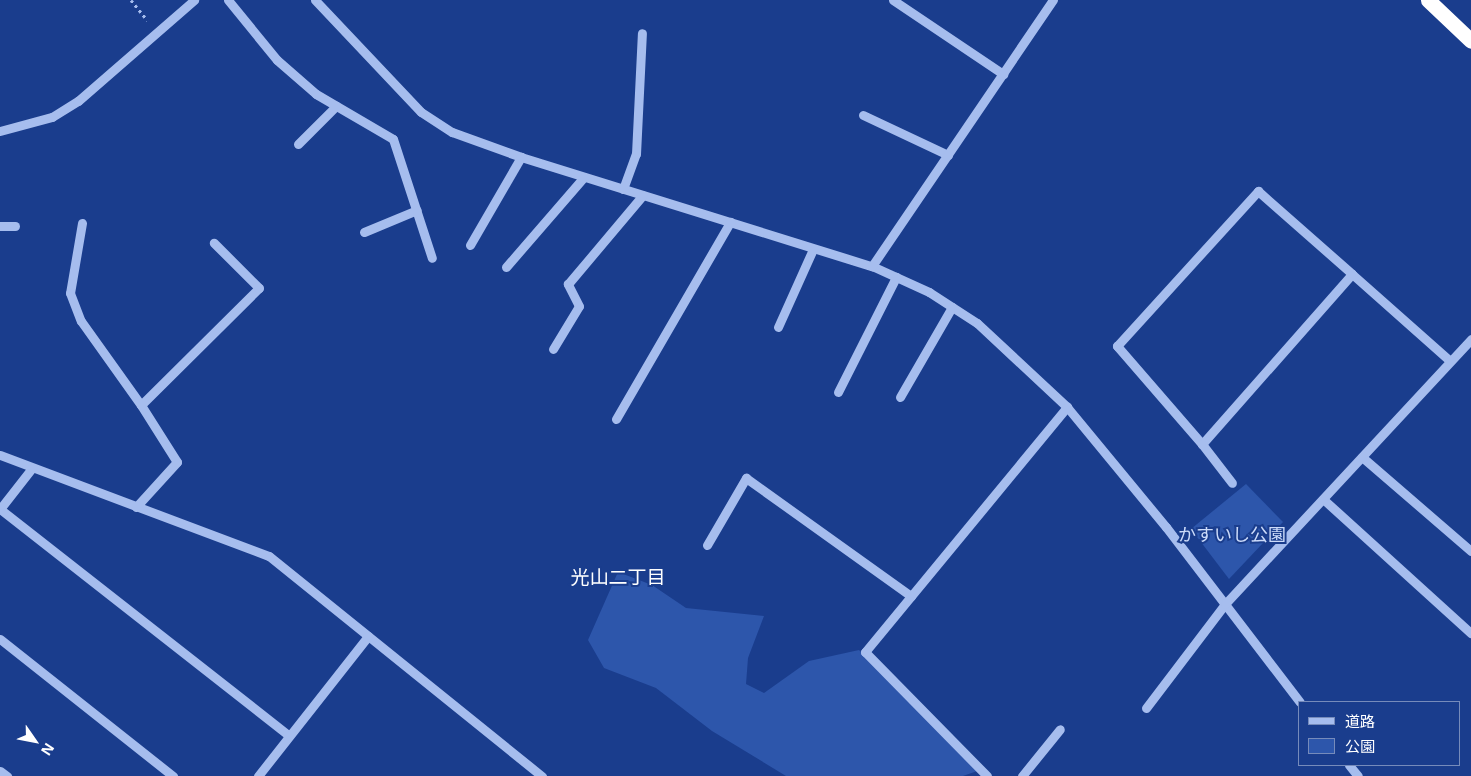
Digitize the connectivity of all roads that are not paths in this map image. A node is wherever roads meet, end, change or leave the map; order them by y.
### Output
1 (194, 0) edge
2 (228, 0) edge
3 (315, 0) edge
4 (893, 0) edge
5 (1053, 0) edge
6 (1428, 0) edge
7 (642, 34) dead end
8 (1471, 40) edge
9 (1003, 74) junction
10 (336, 106) junction
11 (863, 115) dead end
12 (0, 132) edge
13 (298, 144) dead end
14 (948, 154) junction
15 (521, 157) junction
16 (584, 177) junction
17 (623, 189) junction
18 (643, 195) junction
19 (418, 210) junction
20 (730, 222) junction
21 (82, 223) dead end
22 (0, 226) edge
23 (15, 226) dead end
24 (364, 232) dead end
25 (214, 243) dead end
26 (470, 245) dead end
27 (813, 249) junction
28 (432, 258) dead end
29 (872, 266) junction
30 (506, 267) dead end
31 (1352, 274) junction
32 (896, 277) junction
33 (952, 307) junction
34 (778, 326) dead end
35 (1471, 339) edge
36 (554, 349) dead end
37 (1450, 361) junction
38 (838, 392) dead end
39 (900, 397) dead end
40 (141, 405) junction
41 (1067, 407) junction
42 (616, 419) dead end
43 (1202, 444) junction
44 (0, 456) edge
45 (1362, 457) junction
46 (32, 468) junction
47 (1232, 483) dead end
48 (1323, 499) junction
49 (136, 507) junction
50 (0, 509) edge
51 (707, 545) dead end
52 (1471, 551) edge
53 (911, 596) junction
54 (1225, 604) junction
55 (1471, 633) edge
56 (368, 636) junction
57 (0, 639) edge
58 (1299, 701) edge
59 (1146, 708) dead end
60 (1060, 729) dead end
61 (289, 736) junction
62 (1350, 766) edge
63 (0, 771) edge
64 (7, 776) edge
65 (173, 776) edge
66 (258, 776) edge
67 (542, 776) edge
68 (987, 776) edge
69 (1022, 776) edge
70 (1358, 776) edge

1 - 12 street
2 - 10 street
3 - 15 street
4 - 9 street
5 - 9 street
6 - 8 highway
7 - 17 street
9 - 14 street
10 - 13 street
10 - 19 street
11 - 14 street
14 - 29 street
15 - 16 street
15 - 26 street
16 - 17 street
16 - 30 street
17 - 18 street
18 - 20 street
18 - 36 street
19 - 24 street
19 - 28 street
20 - 27 street
20 - 42 street
21 - 40 street
22 - 23 street
25 - 40 street
27 - 29 street
27 - 34 street
29 - 32 street
31 - 37 street
31 - 43 street
31 - 43 street
32 - 33 street
32 - 38 street
33 - 39 street
33 - 41 street
35 - 37 street
37 - 45 street
40 - 49 street
41 - 53 street
41 - 54 street
43 - 47 street
44 - 46 street
45 - 48 street
45 - 52 street
46 - 49 street
46 - 50 street
48 - 54 street
48 - 55 street
49 - 56 street
50 - 61 street
51 - 53 street
53 - 68 street
54 - 58 street
54 - 59 street
56 - 61 street
56 - 67 street
57 - 65 street
60 - 69 street
61 - 66 street
62 - 70 street
63 - 64 street

